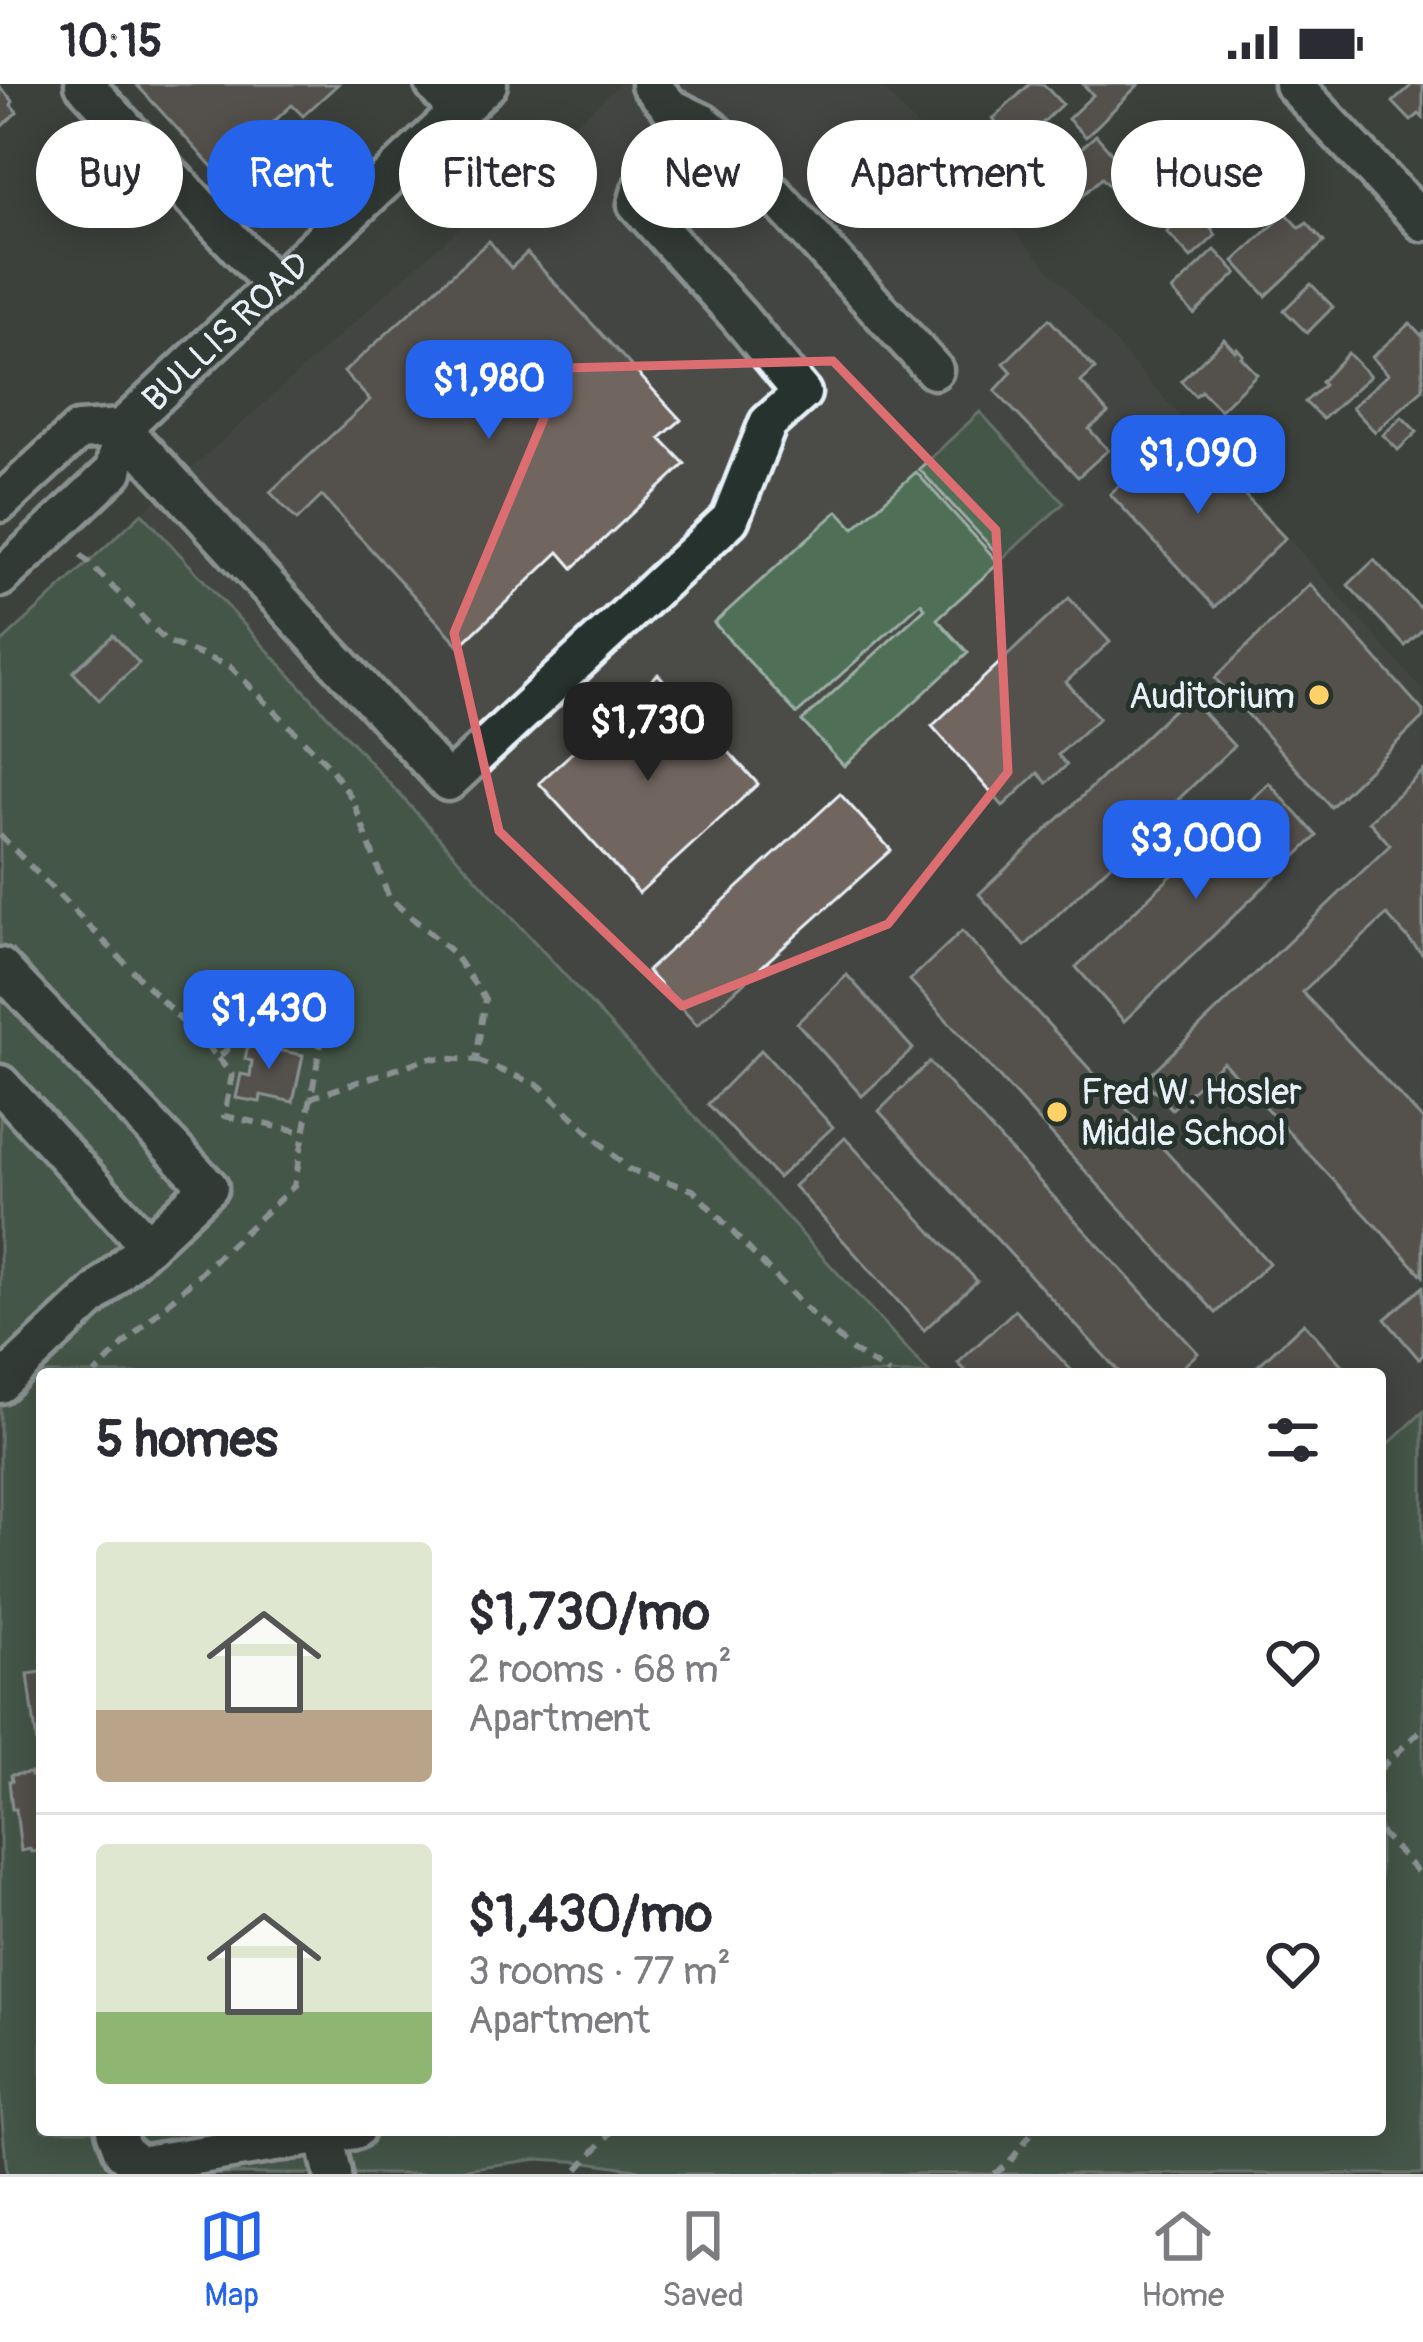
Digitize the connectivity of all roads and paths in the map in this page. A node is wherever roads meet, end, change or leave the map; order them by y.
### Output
1 (84, 84) edge
2 (434, 84) edge
3 (488, 84) edge
4 (650, 84) edge
5 (1293, 84) edge
6 (458, 112) junction
7 (697, 120) edge
8 (783, 205) edge
9 (1423, 222) edge
10 (659, 228) edge
11 (274, 285) junction
12 (934, 370) dead end
13 (122, 428) junction
14 (0, 503) edge
15 (81, 555) dead end
16 (0, 578) edge
17 (0, 836) edge
18 (0, 967) edge
19 (218, 1058) junction
20 (476, 1060) junction
21 (0, 1084) edge
22 (310, 1098) junction
23 (304, 1132) junction
24 (148, 1245) junction
25 (101, 1368) edge
26 (880, 1368) edge
27 (0, 1384) edge
28 (1423, 1728) edge
29 (1386, 1763) edge
30 (1386, 1838) edge
31 (1423, 1878) edge
32 (117, 2136) edge
33 (321, 2136) edge
34 (339, 2136) edge
35 (608, 2136) edge
36 (1029, 2136) edge
37 (578, 2169) dead end
38 (333, 2174) edge
39 (994, 2174) edge

1 - 11 street
2 - 6 street
3 - 6 street, BULLIS ROAD
4 - 7 street
5 - 9 street
6 - 11 street, BULLIS ROAD
8 - 12 street
10 - 13 street
11 - 13 street, BULLIS ROAD
13 - 14 street, BULLIS ROAD
13 - 16 street, BULLIS ROAD
15 - 20 path
17 - 19 path
18 - 24 street
19 - 22 path
19 - 23 path
20 - 22 path
20 - 26 path
21 - 24 street
22 - 23 path
23 - 25 path
24 - 27 street
28 - 29 path
30 - 31 path
32 - 33 street
34 - 38 street
35 - 37 path
36 - 39 path

